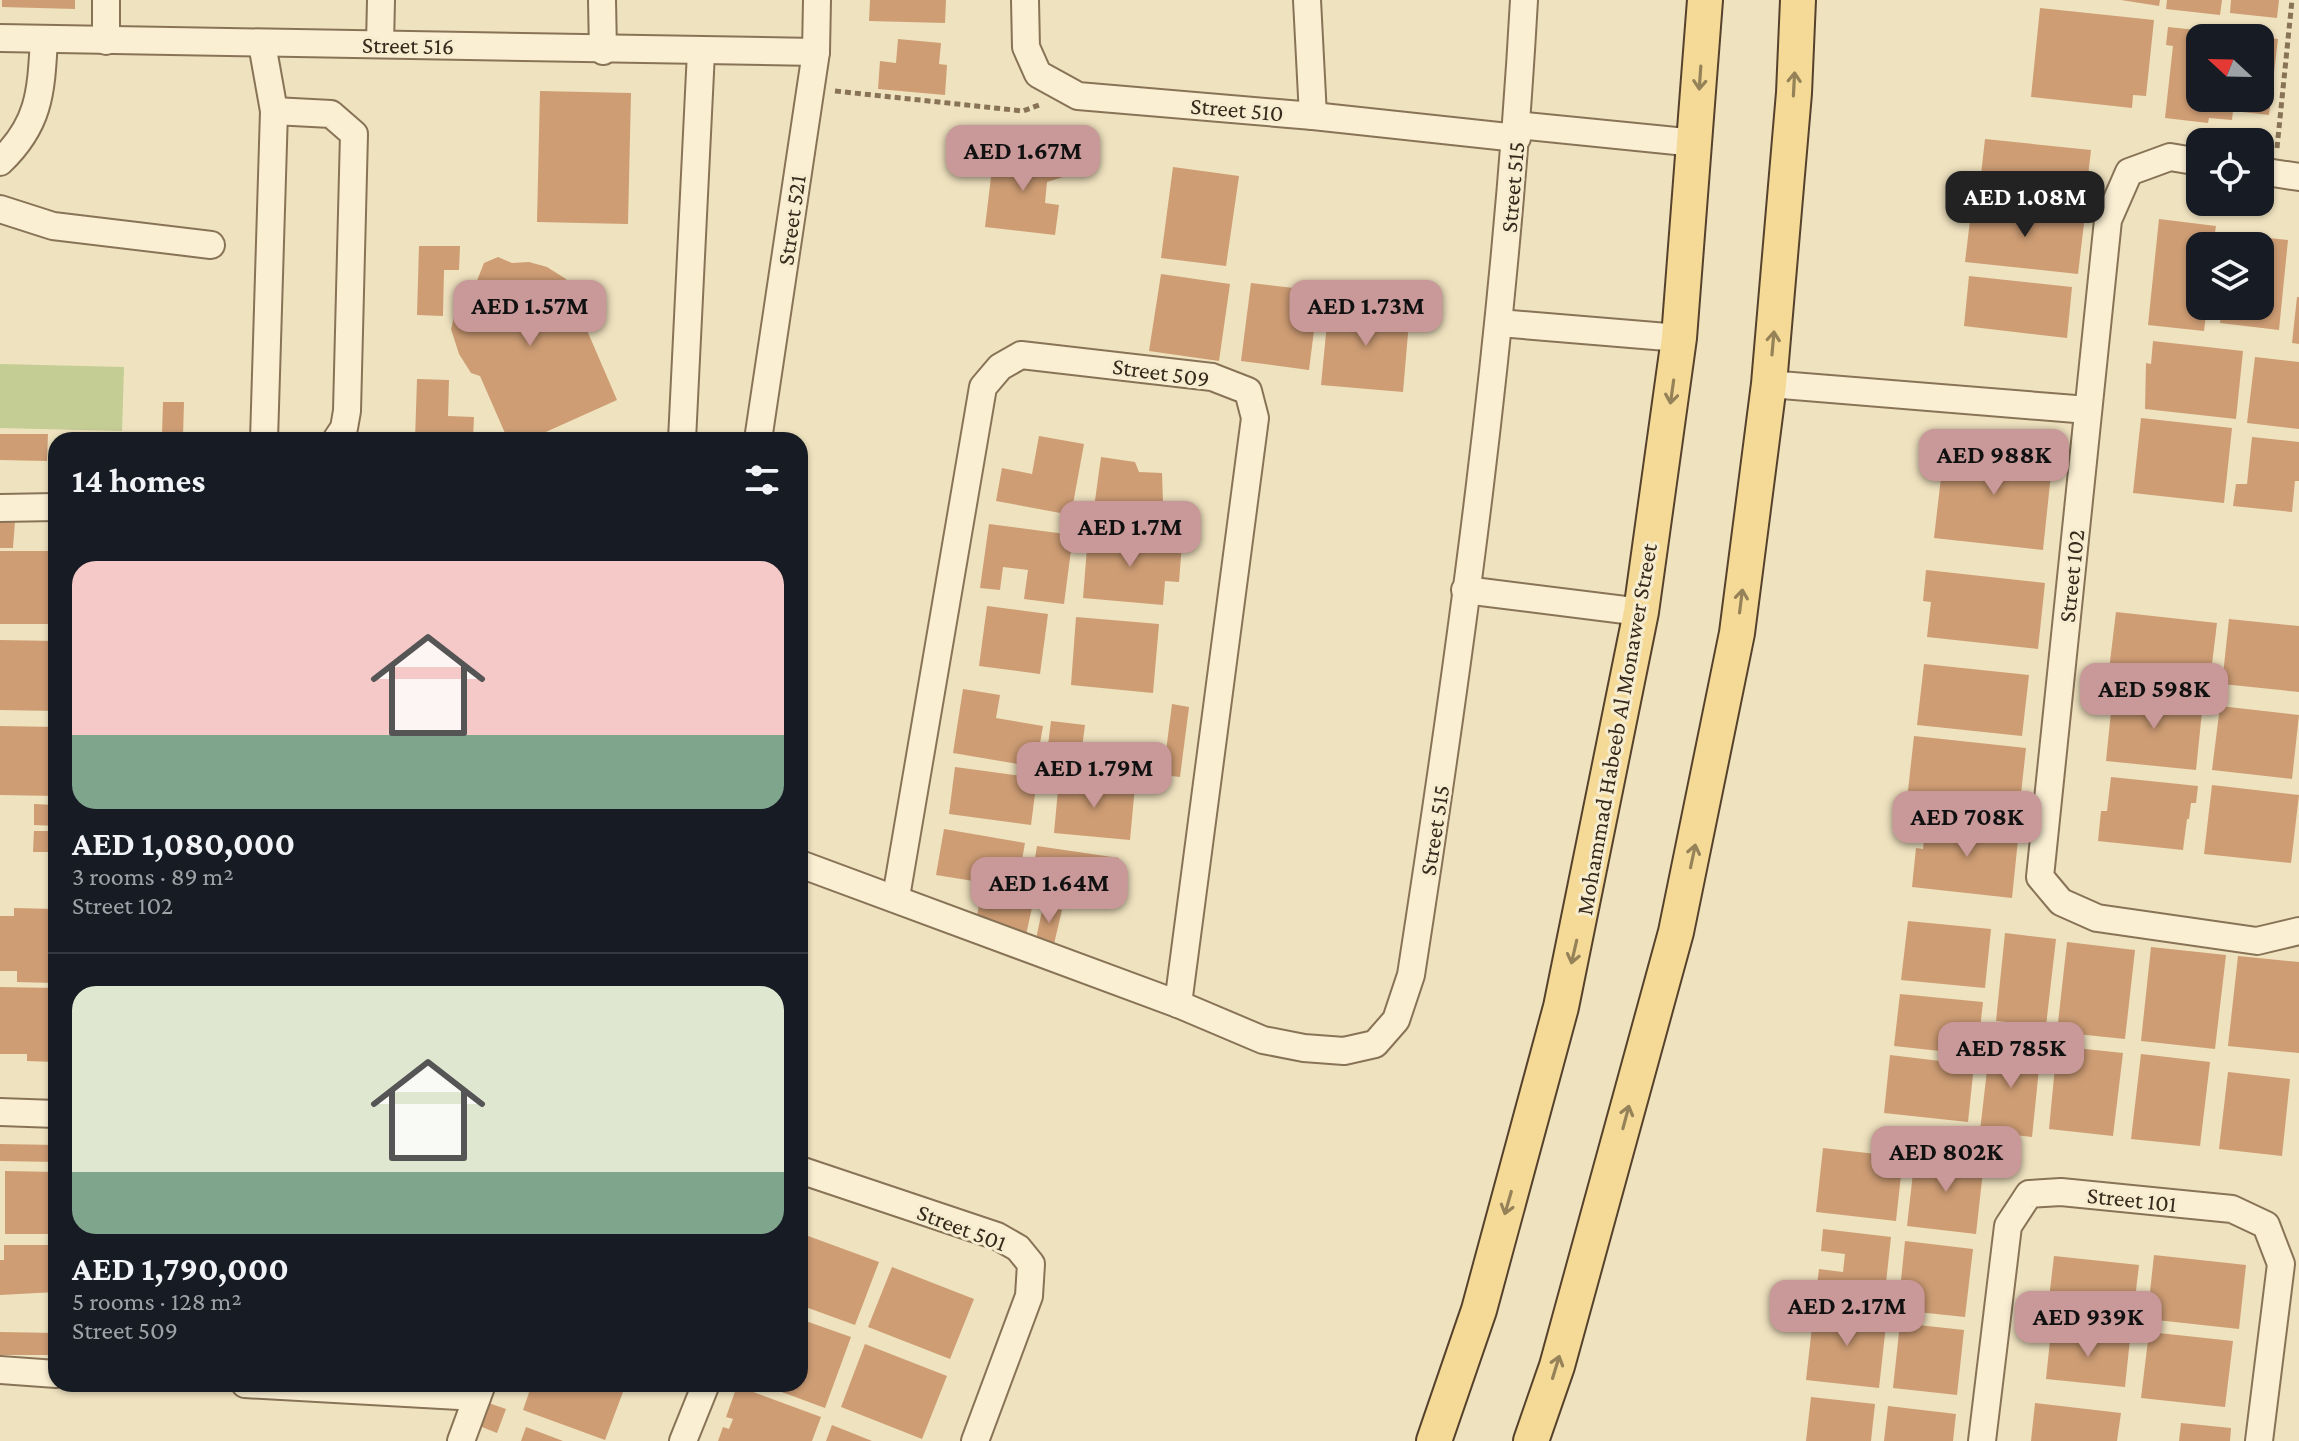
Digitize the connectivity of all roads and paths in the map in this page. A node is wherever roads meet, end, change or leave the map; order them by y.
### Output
1 (106, 0) edge
2 (381, 0) edge
3 (602, 0) edge
4 (817, 0) edge
5 (1025, 0) edge
6 (1307, 0) edge
7 (1524, 0) edge
8 (1705, 0) edge
9 (1798, 0) edge
10 (2292, 0) edge
11 (0, 38) edge
12 (44, 39) junction
13 (106, 41) junction
14 (262, 44) junction
15 (380, 44) junction
16 (603, 51) junction
17 (701, 52) junction
18 (816, 52) junction
19 (1061, 87) junction
20 (810, 89) junction
21 (274, 111) junction
22 (1313, 116) junction
23 (1517, 132) junction
24 (1696, 143) junction
25 (2186, 160) edge
26 (0, 162) edge
27 (2278, 174) edge
28 (0, 209) edge
29 (211, 245) dead end
30 (1499, 323) junction
31 (1679, 338) junction
32 (1769, 384) junction
33 (2088, 410) junction
34 (264, 432) edge
35 (341, 432) edge
36 (682, 432) edge
37 (759, 432) edge
38 (48, 507) edge
39 (0, 508) edge
40 (1465, 590) junction
41 (1641, 612) junction
42 (808, 867) edge
43 (896, 897) junction
44 (2299, 931) edge
45 (1178, 1004) junction
46 (0, 1112) edge
47 (48, 1114) edge
48 (808, 1173) edge
49 (0, 1370) edge
50 (48, 1373) edge
51 (479, 1392) edge
52 (703, 1392) edge
53 (461, 1441) edge
54 (683, 1441) edge
55 (975, 1441) edge
56 (1434, 1441) edge
57 (1531, 1441) edge
58 (1982, 1441) edge
59 (2259, 1441) edge

1 - 13 street
2 - 15 street
3 - 16 street
4 - 18 street, Street 521
5 - 19 street, Street 510
6 - 22 street
7 - 23 street, Street 515
8 -> 24 main road, Mohammad Habeeb Al Monawer Street
32 -> 9 main road
10 - 27 path
11 - 12 street, Street 516
12 - 13 street, Street 516
12 - 26 street
13 - 14 street, Street 516
14 - 15 street, Street 516
14 - 21 street
15 - 16 street, Street 516
16 - 17 street, Street 516
17 - 18 street, Street 516
17 - 36 street
18 - 20 street, Street 521
19 - 20 path
19 - 22 street, Street 510
20 - 37 street, Street 521
21 - 34 street
21 - 35 street
22 - 23 street, Street 510
23 - 24 street, Street 510
23 - 30 street, Street 515
24 - 31 main road, Mohammad Habeeb Al Monawer Street
25 - 33 street, Street 102
28 - 29 street
30 - 31 street
30 - 40 street, Street 515
31 -> 41 main road, Mohammad Habeeb Al Monawer Street
32 - 33 street
57 -> 32 main road
33 - 44 street, Street 102
38 - 39 street
40 - 41 street
40 - 45 street, Street 515
41 -> 56 main road, Mohammad Habeeb Al Monawer Street
42 - 43 street, Street 515
43 - 45 street, Street 515
43 - 45 street, Street 509
46 - 47 street
48 - 55 street, Street 501
49 - 50 street
51 - 53 street
52 - 54 street
58 - 59 street, Street 101

